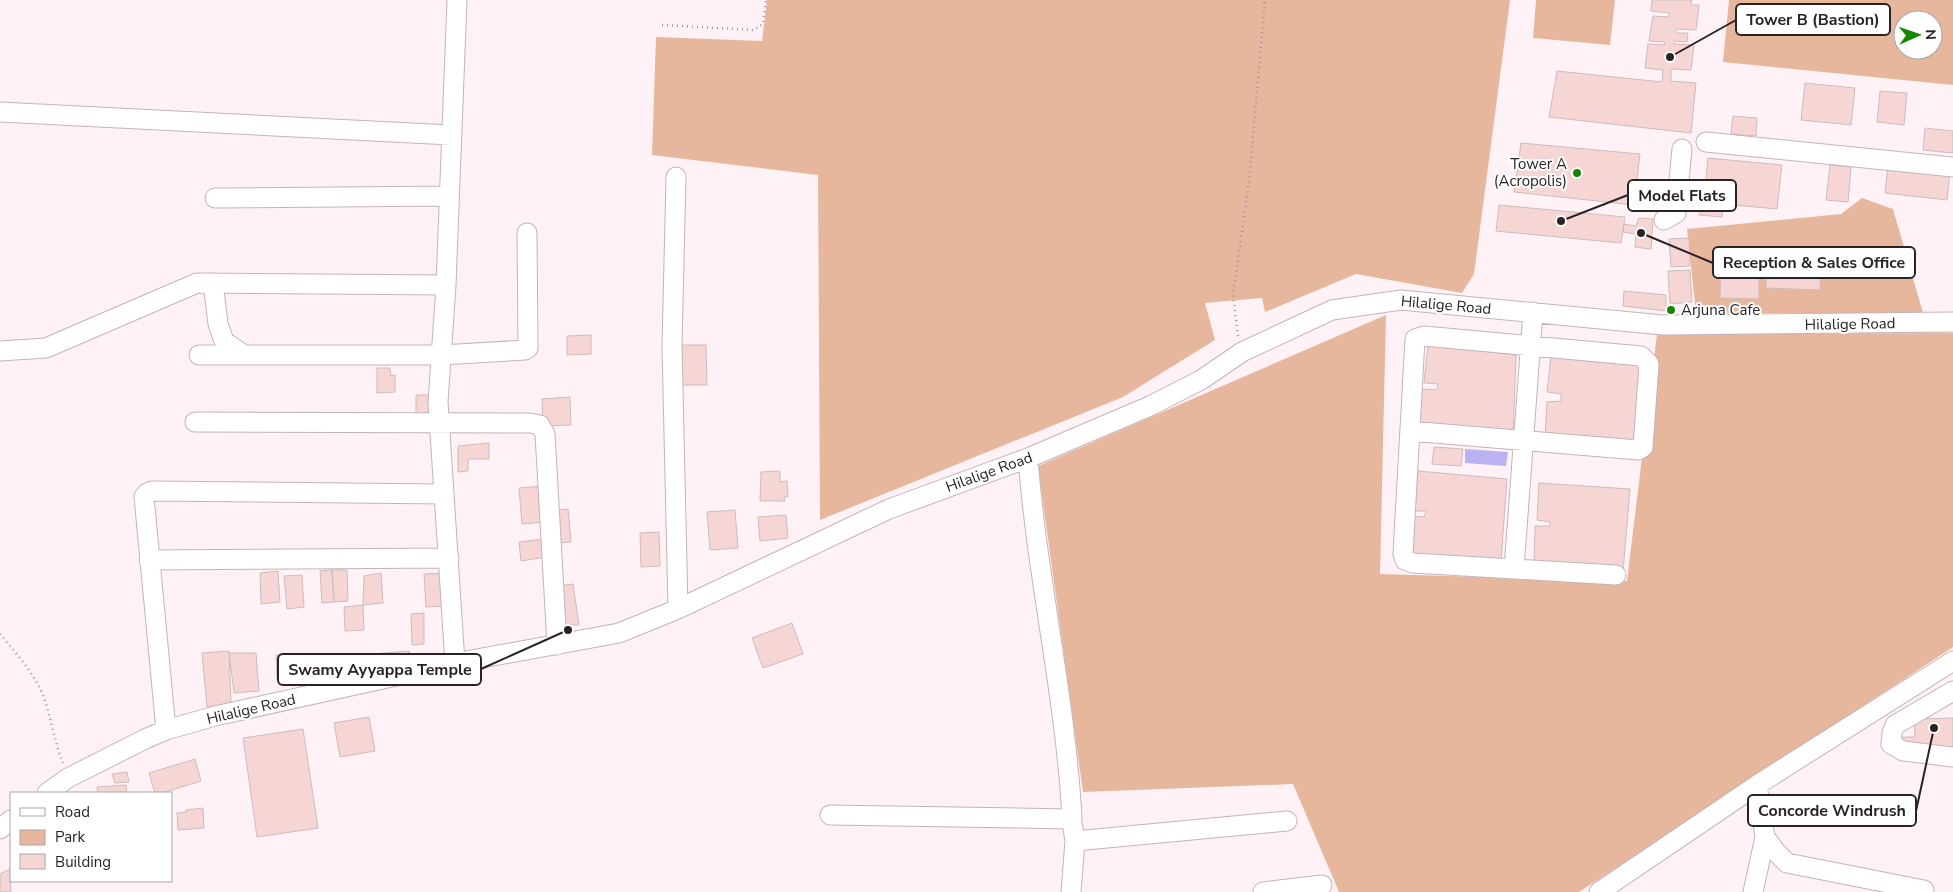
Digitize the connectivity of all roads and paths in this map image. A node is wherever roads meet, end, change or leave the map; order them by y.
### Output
1 (457, 0) edge
2 (766, 0) edge
3 (1265, 0) edge
4 (662, 25) dead end
5 (0, 112) edge
6 (451, 135) junction
7 (1706, 142) dead end
8 (1682, 149) dead end
9 (1953, 167) edge
10 (676, 177) dead end
11 (449, 196) junction
12 (215, 198) dead end
13 (1664, 220) dead end
14 (528, 233) dead end
15 (213, 283) junction
16 (446, 286) junction
17 (1533, 312) junction
18 (1953, 322) edge
19 (1531, 346) junction
20 (0, 351) edge
21 (1242, 352) junction
22 (244, 355) junction
23 (441, 355) junction
24 (199, 356) dead end
25 (195, 422) dead end
26 (440, 424) junction
27 (1410, 431) junction
28 (1523, 442) junction
29 (1028, 458) junction
30 (444, 494) junction
31 (450, 558) junction
32 (149, 560) junction
33 (1514, 569) junction
34 (1616, 575) dead end
35 (678, 609) junction
36 (0, 634) edge
37 (557, 645) junction
38 (1953, 661) edge
39 (455, 663) junction
40 (1953, 691) edge
41 (166, 730) junction
42 (1953, 757) edge
43 (68, 778) junction
44 (1757, 785) junction
45 (48, 792) edge
46 (830, 815) dead end
47 (1072, 819) junction
48 (10, 821) edge
49 (1287, 821) dead end
50 (0, 829) edge
51 (1765, 837) junction
52 (1075, 841) junction
53 (1322, 885) dead end
54 (1924, 890) dead end
55 (1070, 892) edge
56 (1263, 892) edge
57 (1268, 892) edge
58 (1598, 892) edge
59 (1753, 892) edge

1 - 6 street
2 - 4 path
3 - 21 path
5 - 6 street
6 - 11 street
7 - 9 street
8 - 13 street
10 - 35 street
11 - 12 street
11 - 16 street
14 - 23 street
15 - 16 street
15 - 20 street
15 - 22 street
16 - 23 street
17 - 18 street, Hilalige Road
17 - 19 street
17 - 21 street, Hilalige Road
19 - 27 street
19 - 28 street
19 - 28 street
21 - 29 street, Hilalige Road
22 - 23 street
22 - 24 street
23 - 26 street
25 - 26 street
26 - 30 street
26 - 37 street
27 - 28 street
27 - 33 street
28 - 33 street
29 - 35 street, Hilalige Road
29 - 47 street
30 - 31 street
30 - 32 street
31 - 32 street
31 - 39 street
32 - 41 street
33 - 34 street
35 - 37 street, Hilalige Road
36 - 43 path
37 - 39 street, Hilalige Road
38 - 44 street
39 - 41 street, Hilalige Road
40 - 42 street
41 - 43 street, Hilalige Road
43 - 45 street, Hilalige Road
44 - 51 street
44 - 58 street
46 - 47 street
47 - 52 street
48 - 50 street
49 - 52 street
51 - 54 street
51 - 59 street
52 - 55 street
53 - 57 street
56 - 57 street

